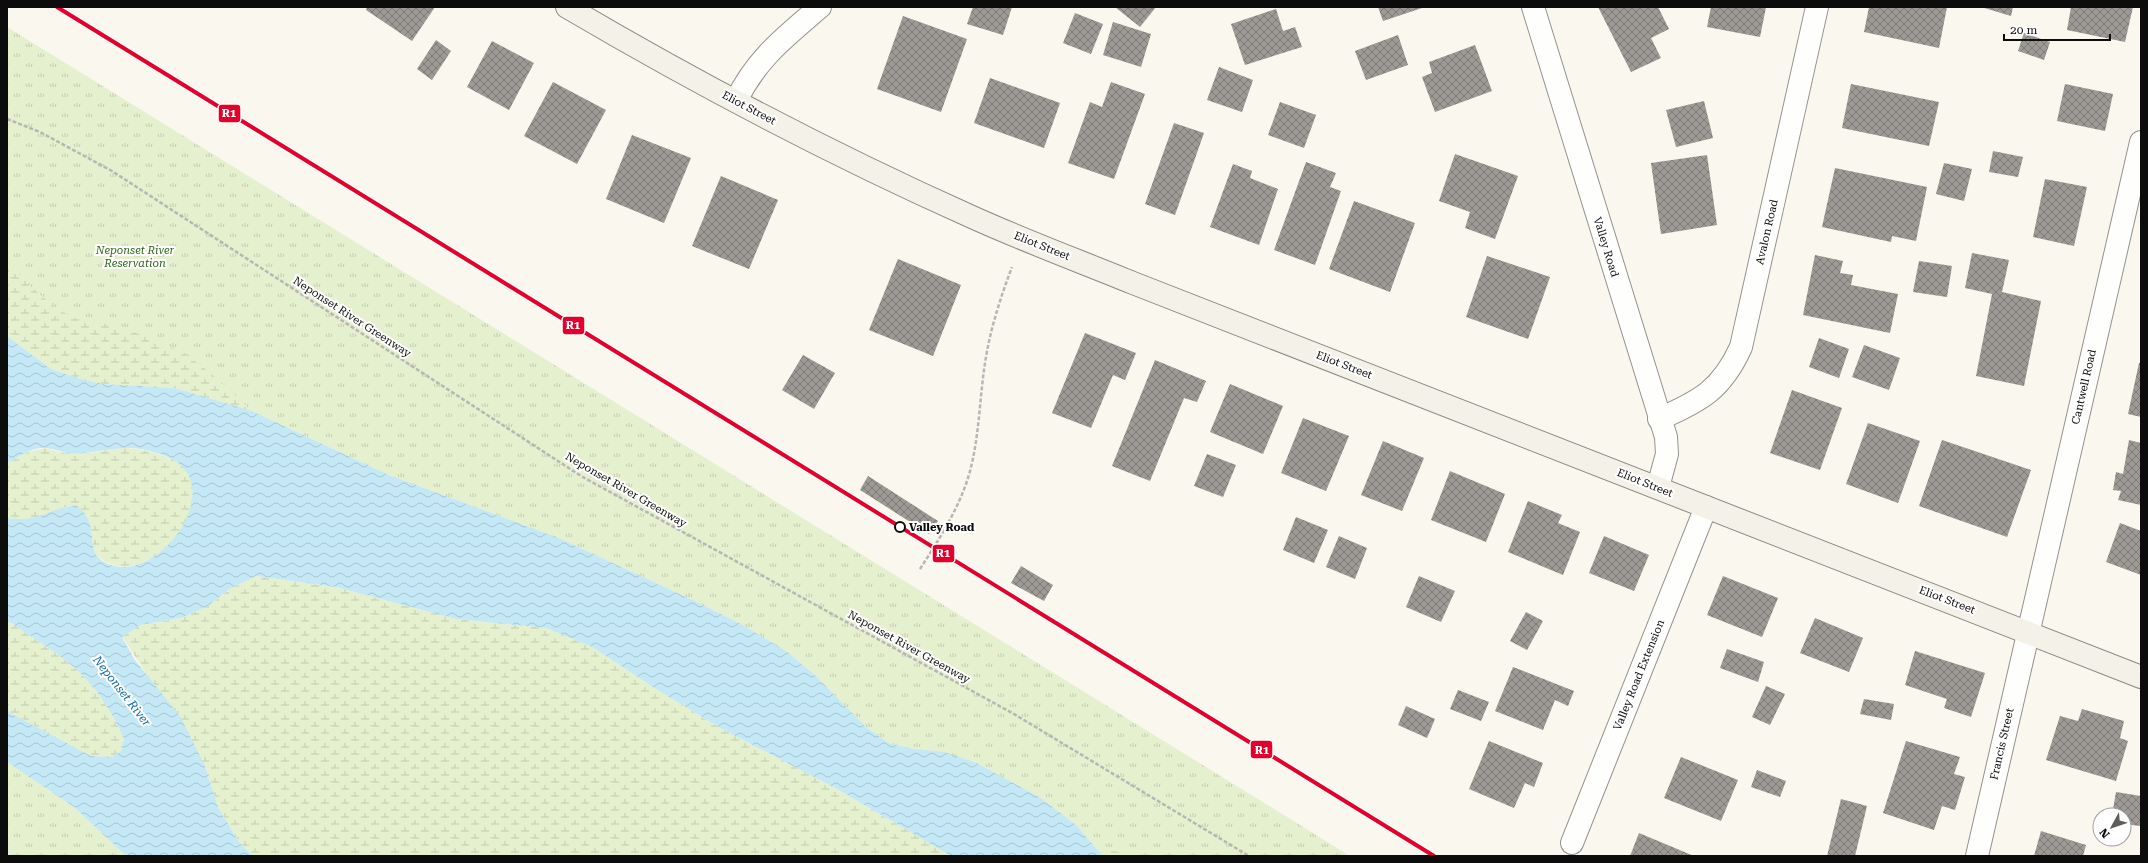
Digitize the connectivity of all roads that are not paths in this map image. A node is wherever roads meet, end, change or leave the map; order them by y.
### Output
1 (567, 7) edge
2 (820, 7) edge
3 (1533, 7) edge
4 (1817, 7) edge
5 (736, 101) junction
6 (2141, 142) edge
7 (1659, 419) junction
8 (1658, 487) junction
9 (1706, 507) junction
10 (2028, 632) junction
11 (2141, 677) edge
12 (1572, 843) dead end
13 (1977, 856) edge

1 - 5 street, Eliot Street
2 - 5 street
3 - 7 street, Valley Road
4 - 7 street, Avalon Road
5 - 8 street, Eliot Street
6 - 10 street, Cantwell Road
7 - 8 street, Valley Road
8 - 9 street, Eliot Street
9 - 10 street, Eliot Street
9 - 12 street, Valley Road Extension
10 - 11 street, Eliot Street
10 - 13 street, Francis Street

